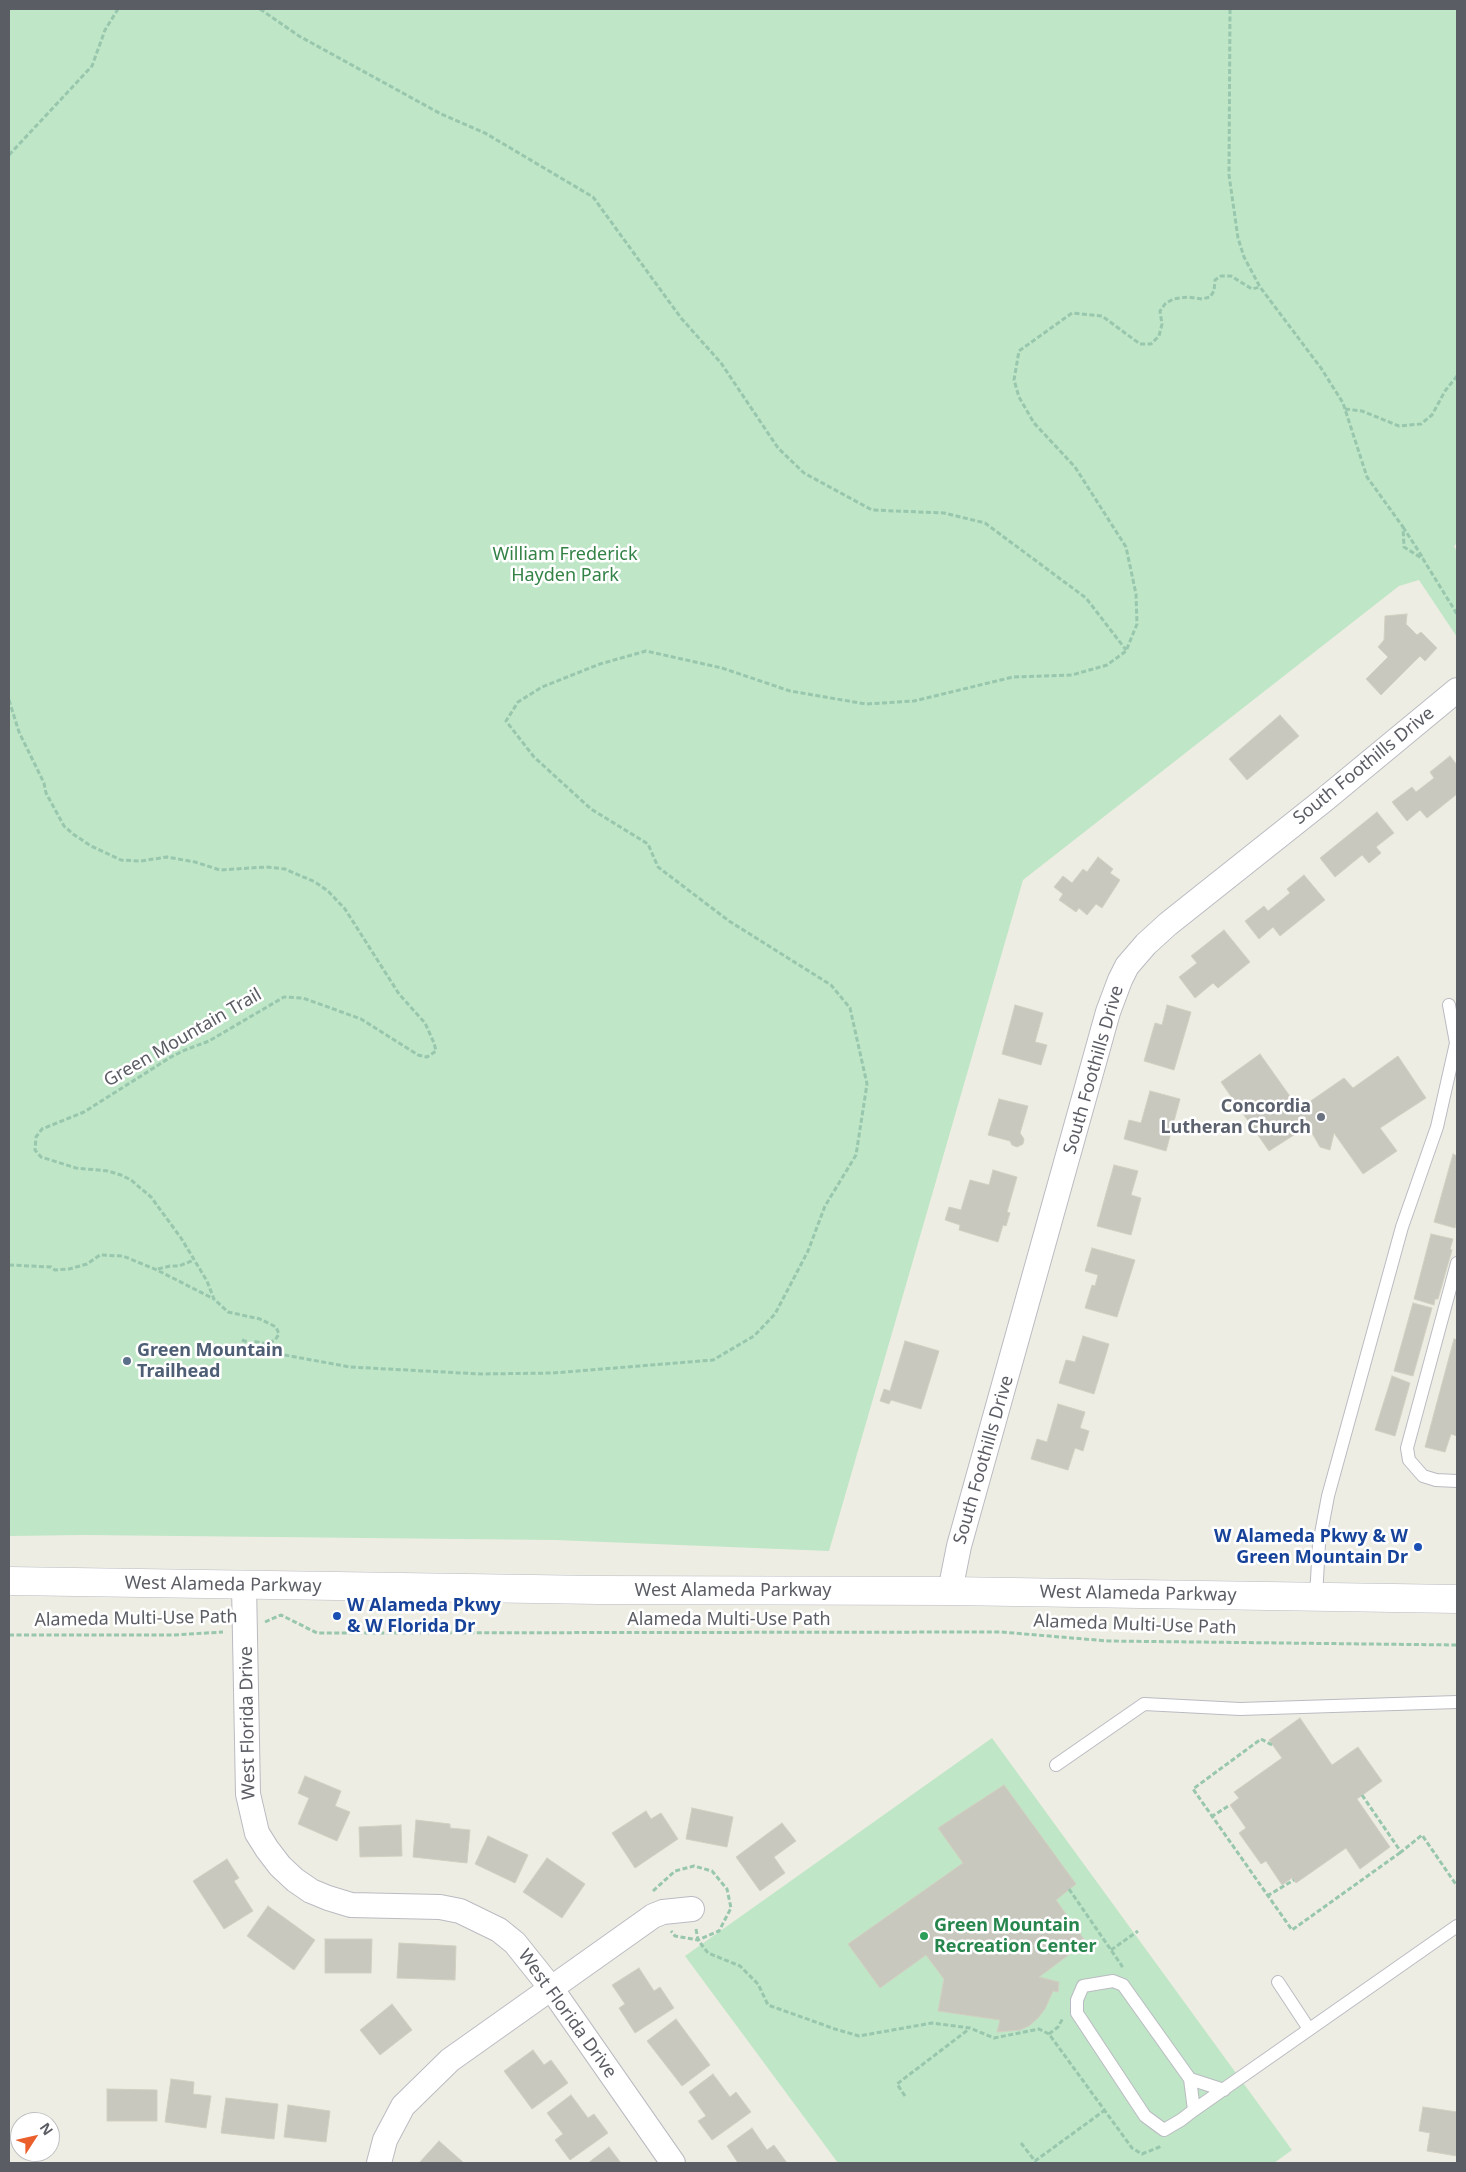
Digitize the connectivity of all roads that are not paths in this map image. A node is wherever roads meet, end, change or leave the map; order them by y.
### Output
1 (1457, 690) edge
2 (1449, 1005) dead end
3 (1457, 1263) edge
4 (1457, 1480) edge
5 (9, 1581) edge
6 (244, 1585) junction
7 (950, 1591) junction
8 (1316, 1597) junction
9 (1457, 1599) edge
10 (1457, 1702) edge
11 (1056, 1765) dead end
12 (692, 1909) road end
13 (1457, 1926) edge
14 (1278, 1982) dead end
15 (551, 1988) junction
16 (1309, 2029) junction
17 (1190, 2079) junction
18 (1224, 2090) junction
19 (1194, 2110) junction
20 (379, 2163) edge
21 (673, 2163) edge

1 - 7 street, South Foothills Drive
2 - 8 lane
3 - 4 lane
5 - 6 main road, West Alameda Parkway
6 - 7 main road, West Alameda Parkway
6 - 15 street, West Florida Drive
7 - 8 main road, West Alameda Parkway
8 - 9 main road, West Alameda Parkway
10 - 11 lane
12 - 15 street
13 - 16 lane
14 - 16 lane
15 - 20 street
15 - 21 street, West Florida Drive
16 - 18 lane
17 - 18 lane
17 - 19 lane
17 - 19 lane
18 - 19 lane

